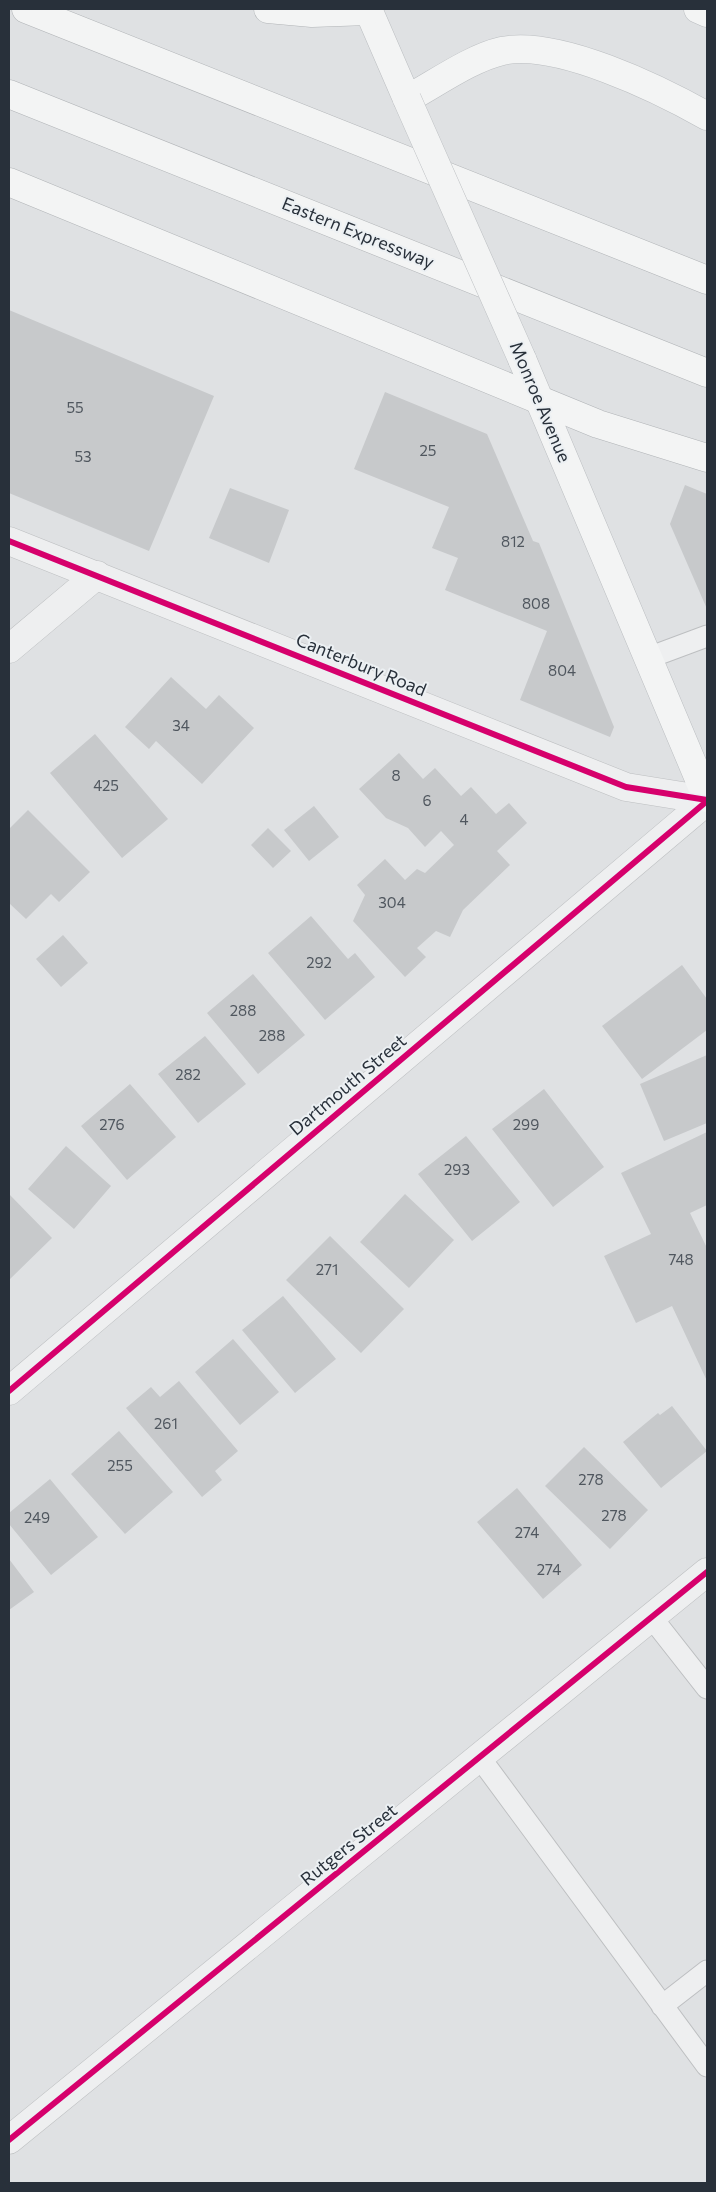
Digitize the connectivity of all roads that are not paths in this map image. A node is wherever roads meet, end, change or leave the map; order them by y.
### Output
1 (26, 9) edge
2 (268, 9) edge
3 (372, 9) edge
4 (698, 9) edge
5 (707, 13) edge
6 (9, 94) edge
7 (407, 99) junction
8 (707, 116) edge
9 (9, 182) edge
10 (707, 280) edge
11 (707, 373) edge
12 (540, 399) junction
13 (707, 458) edge
14 (9, 541) edge
15 (97, 575) junction
16 (707, 636) edge
17 (9, 650) edge
18 (648, 658) junction
19 (707, 800) edge
20 (9, 1391) edge
21 (707, 1572) edge
22 (652, 1618) junction
23 (707, 1688) edge
24 (480, 1758) junction
25 (707, 1971) edge
26 (662, 2006) junction
27 (707, 2066) edge
28 (9, 2140) edge

1 - 10 main road
2 - 3 main road
3 - 7 main road, Monroe Avenue
4 - 5 main road
6 - 11 main road, Eastern Expressway
7 - 8 main road
7 - 12 main road, Monroe Avenue, bridge
9 - 12 main road
12 - 13 main road
12 - 18 main road, Monroe Avenue
14 - 15 street, Canterbury Road
15 - 17 street
15 - 19 street, Canterbury Road
16 - 18 lane
18 - 19 main road, Monroe Avenue
19 - 20 street, Dartmouth Street
21 - 22 street, Rutgers Street
22 - 23 lane
22 - 24 street, Rutgers Street
24 - 26 lane
24 - 28 street, Rutgers Street
25 - 26 lane
26 - 27 lane

